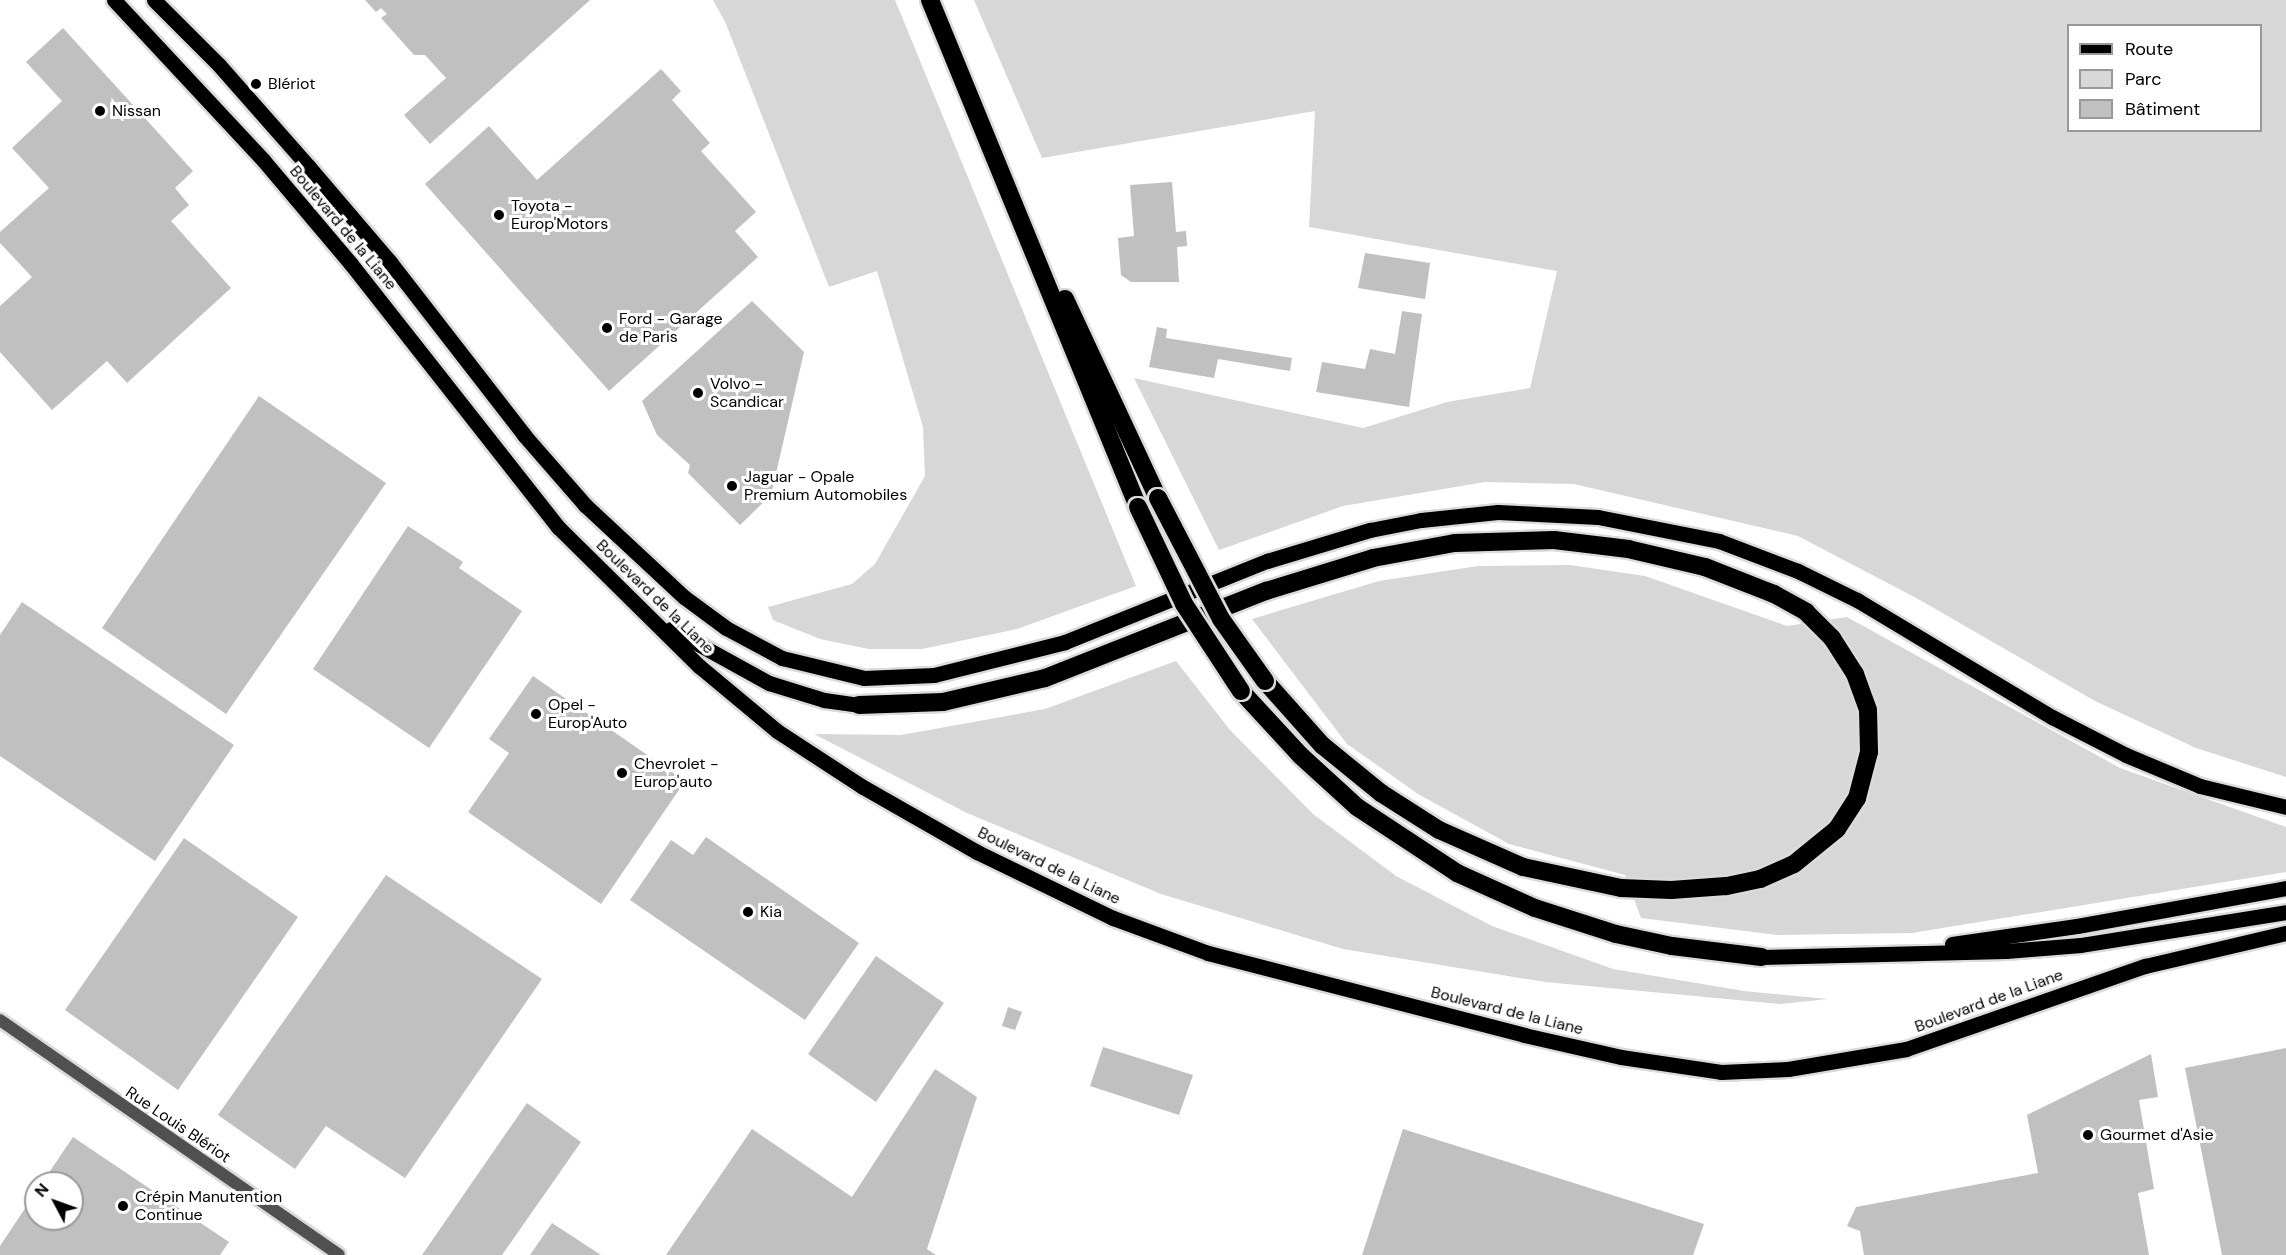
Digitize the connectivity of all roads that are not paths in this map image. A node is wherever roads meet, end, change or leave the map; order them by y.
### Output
1 (114, 0) edge
2 (154, 0) edge
3 (930, 0) edge
4 (1003, 178) junction
5 (632, 601) junction
6 (859, 705) joint
7 (2286, 807) edge
8 (2286, 888) edge
9 (2286, 912) edge
10 (2286, 933) edge
11 (1875, 955) junction
12 (1761, 957) joint
13 (0, 1020) edge
14 (339, 1255) edge

1 - 5 main road, Boulevard de la Liane
2 - 7 main road, Boulevard de la Liane
3 - 4 highway
4 - 6 highway, bridge
4 - 12 highway, bridge
5 - 6 main road
5 - 10 main road, Boulevard de la Liane
8 - 11 main road
9 - 11 main road, Boulevard de la Liane
11 - 12 main road
13 - 14 street, Rue Louis Blériot

